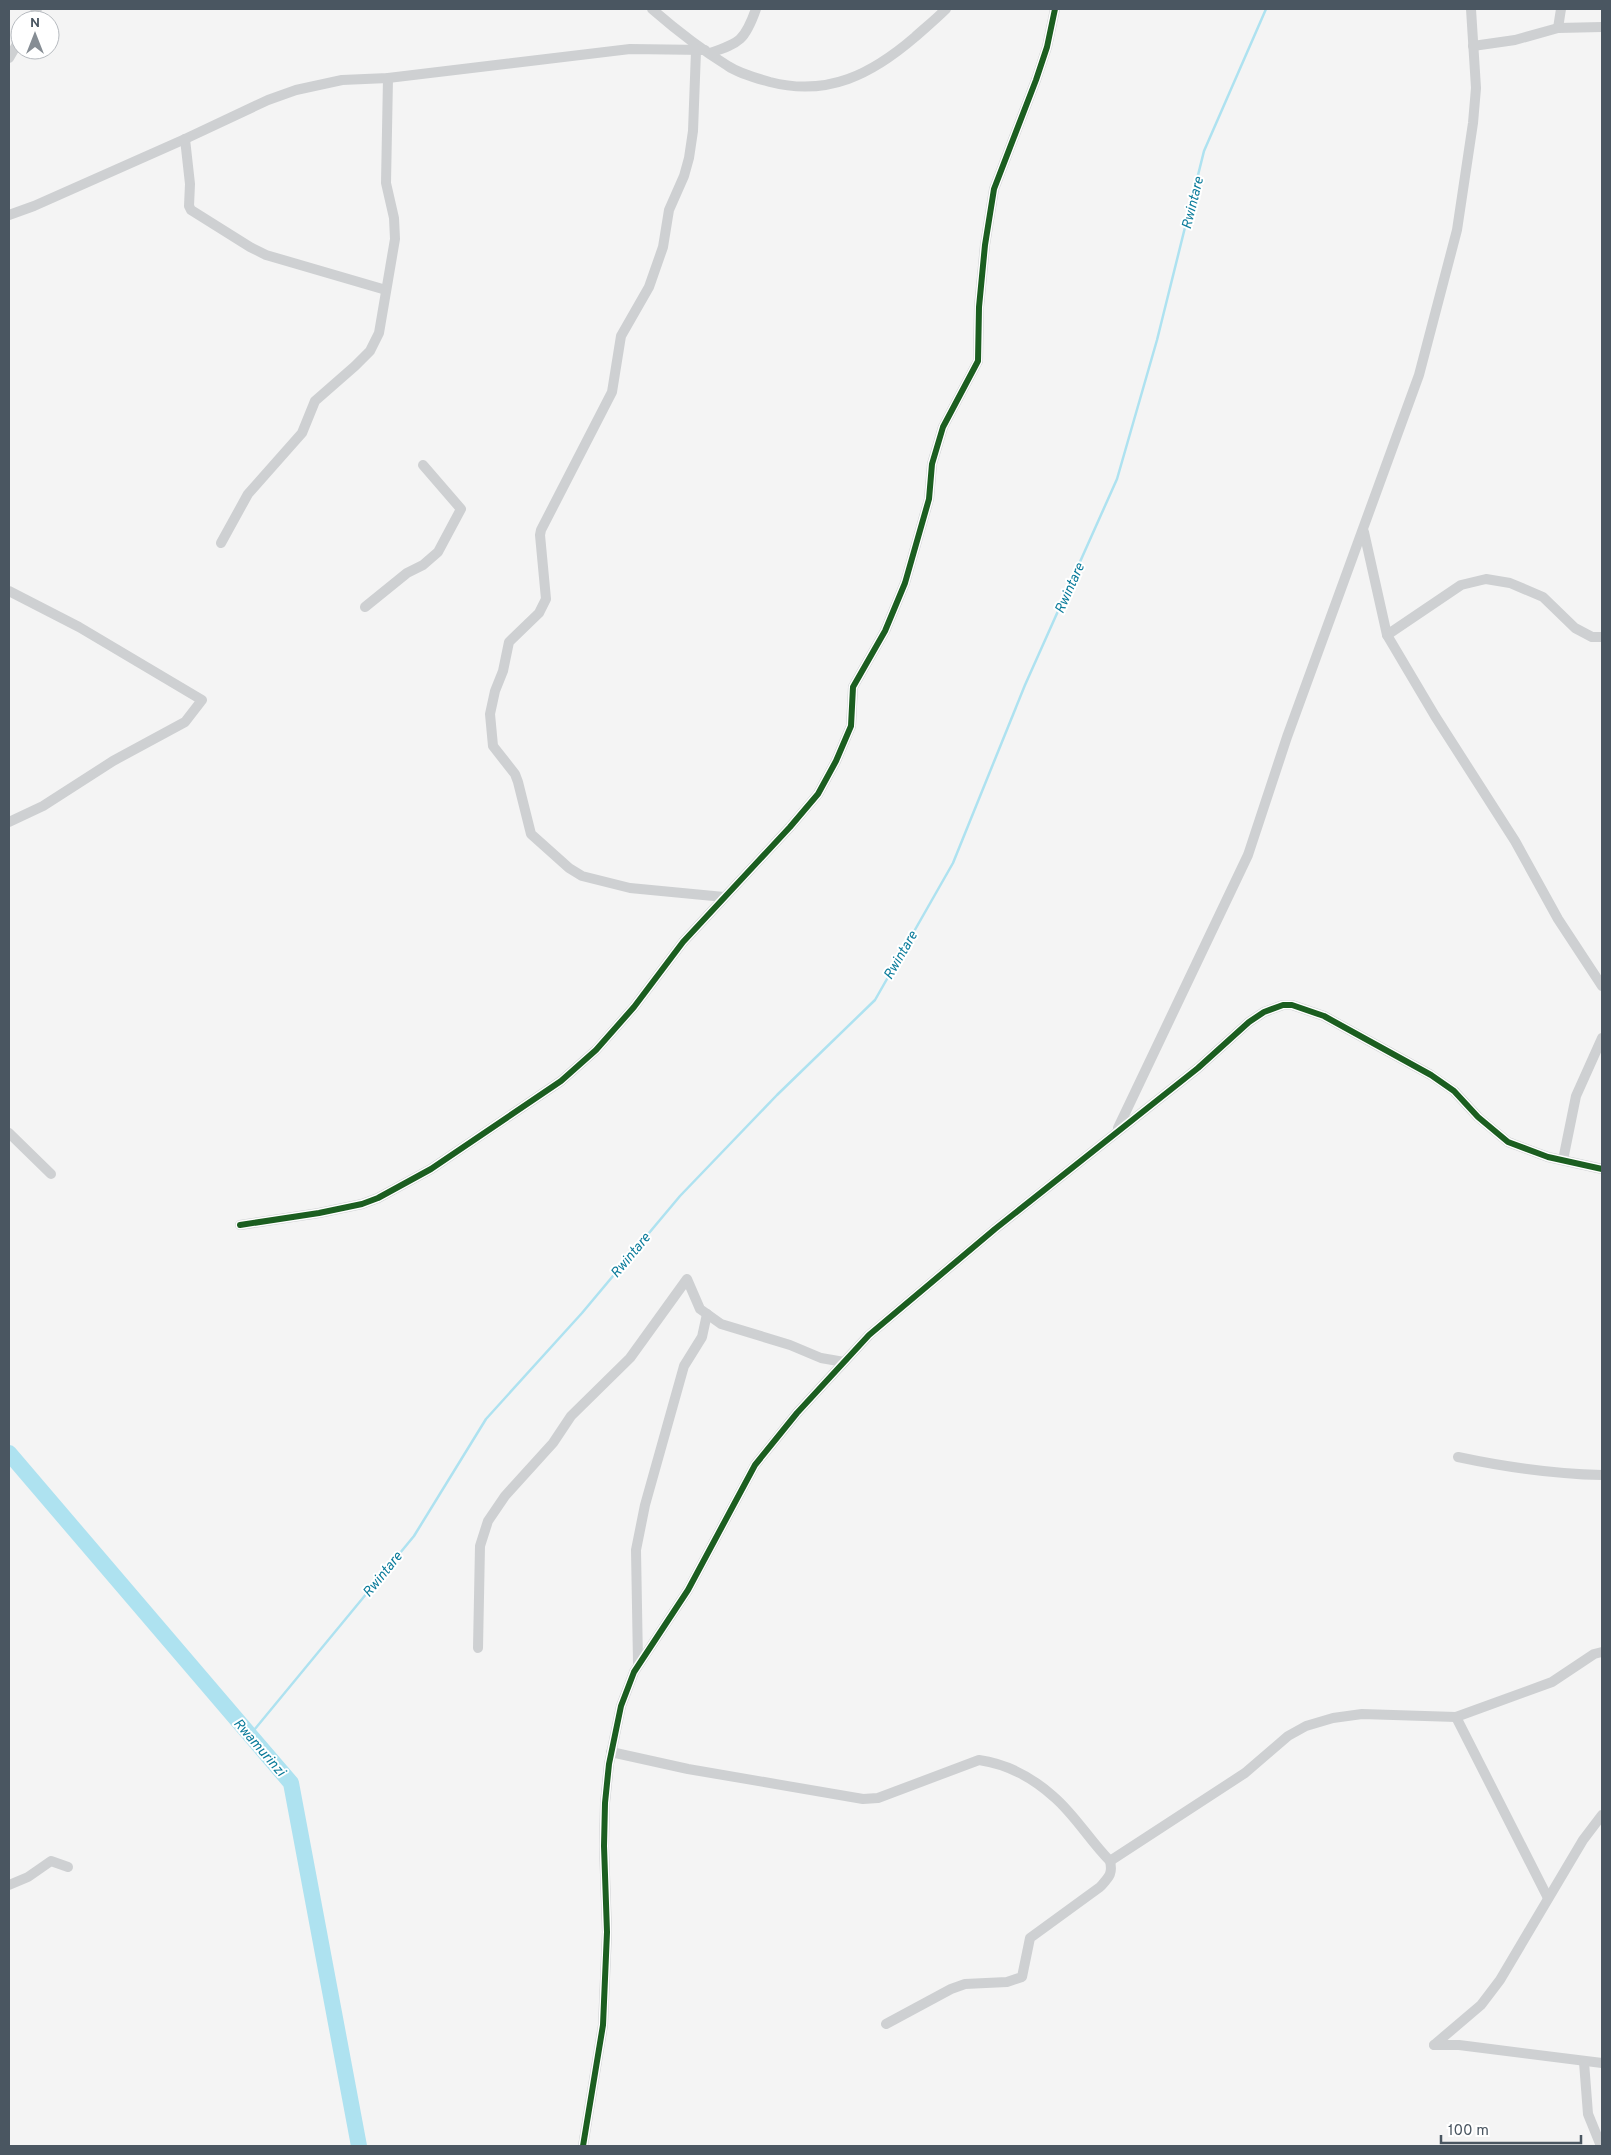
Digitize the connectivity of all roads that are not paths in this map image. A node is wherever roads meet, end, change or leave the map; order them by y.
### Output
1 (652, 9) edge
2 (756, 9) edge
3 (946, 9) edge
4 (1055, 9) edge
5 (1471, 9) edge
6 (1561, 9) edge
7 (1602, 27) edge
8 (1558, 28) junction
9 (1473, 46) junction
10 (704, 51) junction
11 (388, 78) junction
12 (185, 139) junction
13 (9, 215) edge
14 (386, 290) junction
15 (423, 465) dead end
16 (1364, 531) junction
17 (221, 543) dead end
18 (9, 591) edge
19 (365, 607) dead end
20 (1387, 635) junction
21 (1602, 637) edge
22 (9, 822) edge
23 (724, 897) junction
24 (1602, 986) edge
25 (1602, 1038) edge
26 (1117, 1131) junction
27 (9, 1133) edge
28 (1563, 1160) junction
29 (1602, 1169) edge
30 (51, 1174) dead end
31 (240, 1225) dead end
32 (707, 1314) junction
33 (844, 1362) junction
34 (1458, 1457) dead end
35 (1602, 1475) edge
36 (478, 1648) dead end
37 (1602, 1652) edge
38 (638, 1665) junction
39 (1456, 1717) junction
40 (611, 1752) junction
41 (1602, 1815) edge
42 (1110, 1861) junction
43 (68, 1867) dead end
44 (9, 1885) edge
45 (1548, 1898) junction
46 (886, 2024) dead end
47 (1584, 2062) junction
48 (1602, 2063) edge
49 (583, 2146) edge
50 (1601, 2146) edge

1 - 10 street
2 - 10 street
3 - 10 street
4 - 23 street
5 - 9 street
6 - 8 street
7 - 8 street
8 - 9 street
9 - 16 street
10 - 11 street
10 - 23 street
11 - 12 street
11 - 14 street
12 - 13 street
12 - 14 street
14 - 17 street
15 - 19 street
16 - 20 street
16 - 26 street
18 - 22 street
20 - 21 street
20 - 24 street
23 - 31 street
25 - 28 street
26 - 28 street
26 - 33 street
27 - 30 street
28 - 29 street
32 - 33 street
32 - 36 street
32 - 38 street
33 - 38 street
34 - 35 street
37 - 39 street
38 - 40 street
39 - 42 street
39 - 45 street
40 - 42 street
40 - 49 street
41 - 45 street
42 - 46 street
43 - 44 street
45 - 47 street
47 - 48 street
47 - 50 street

